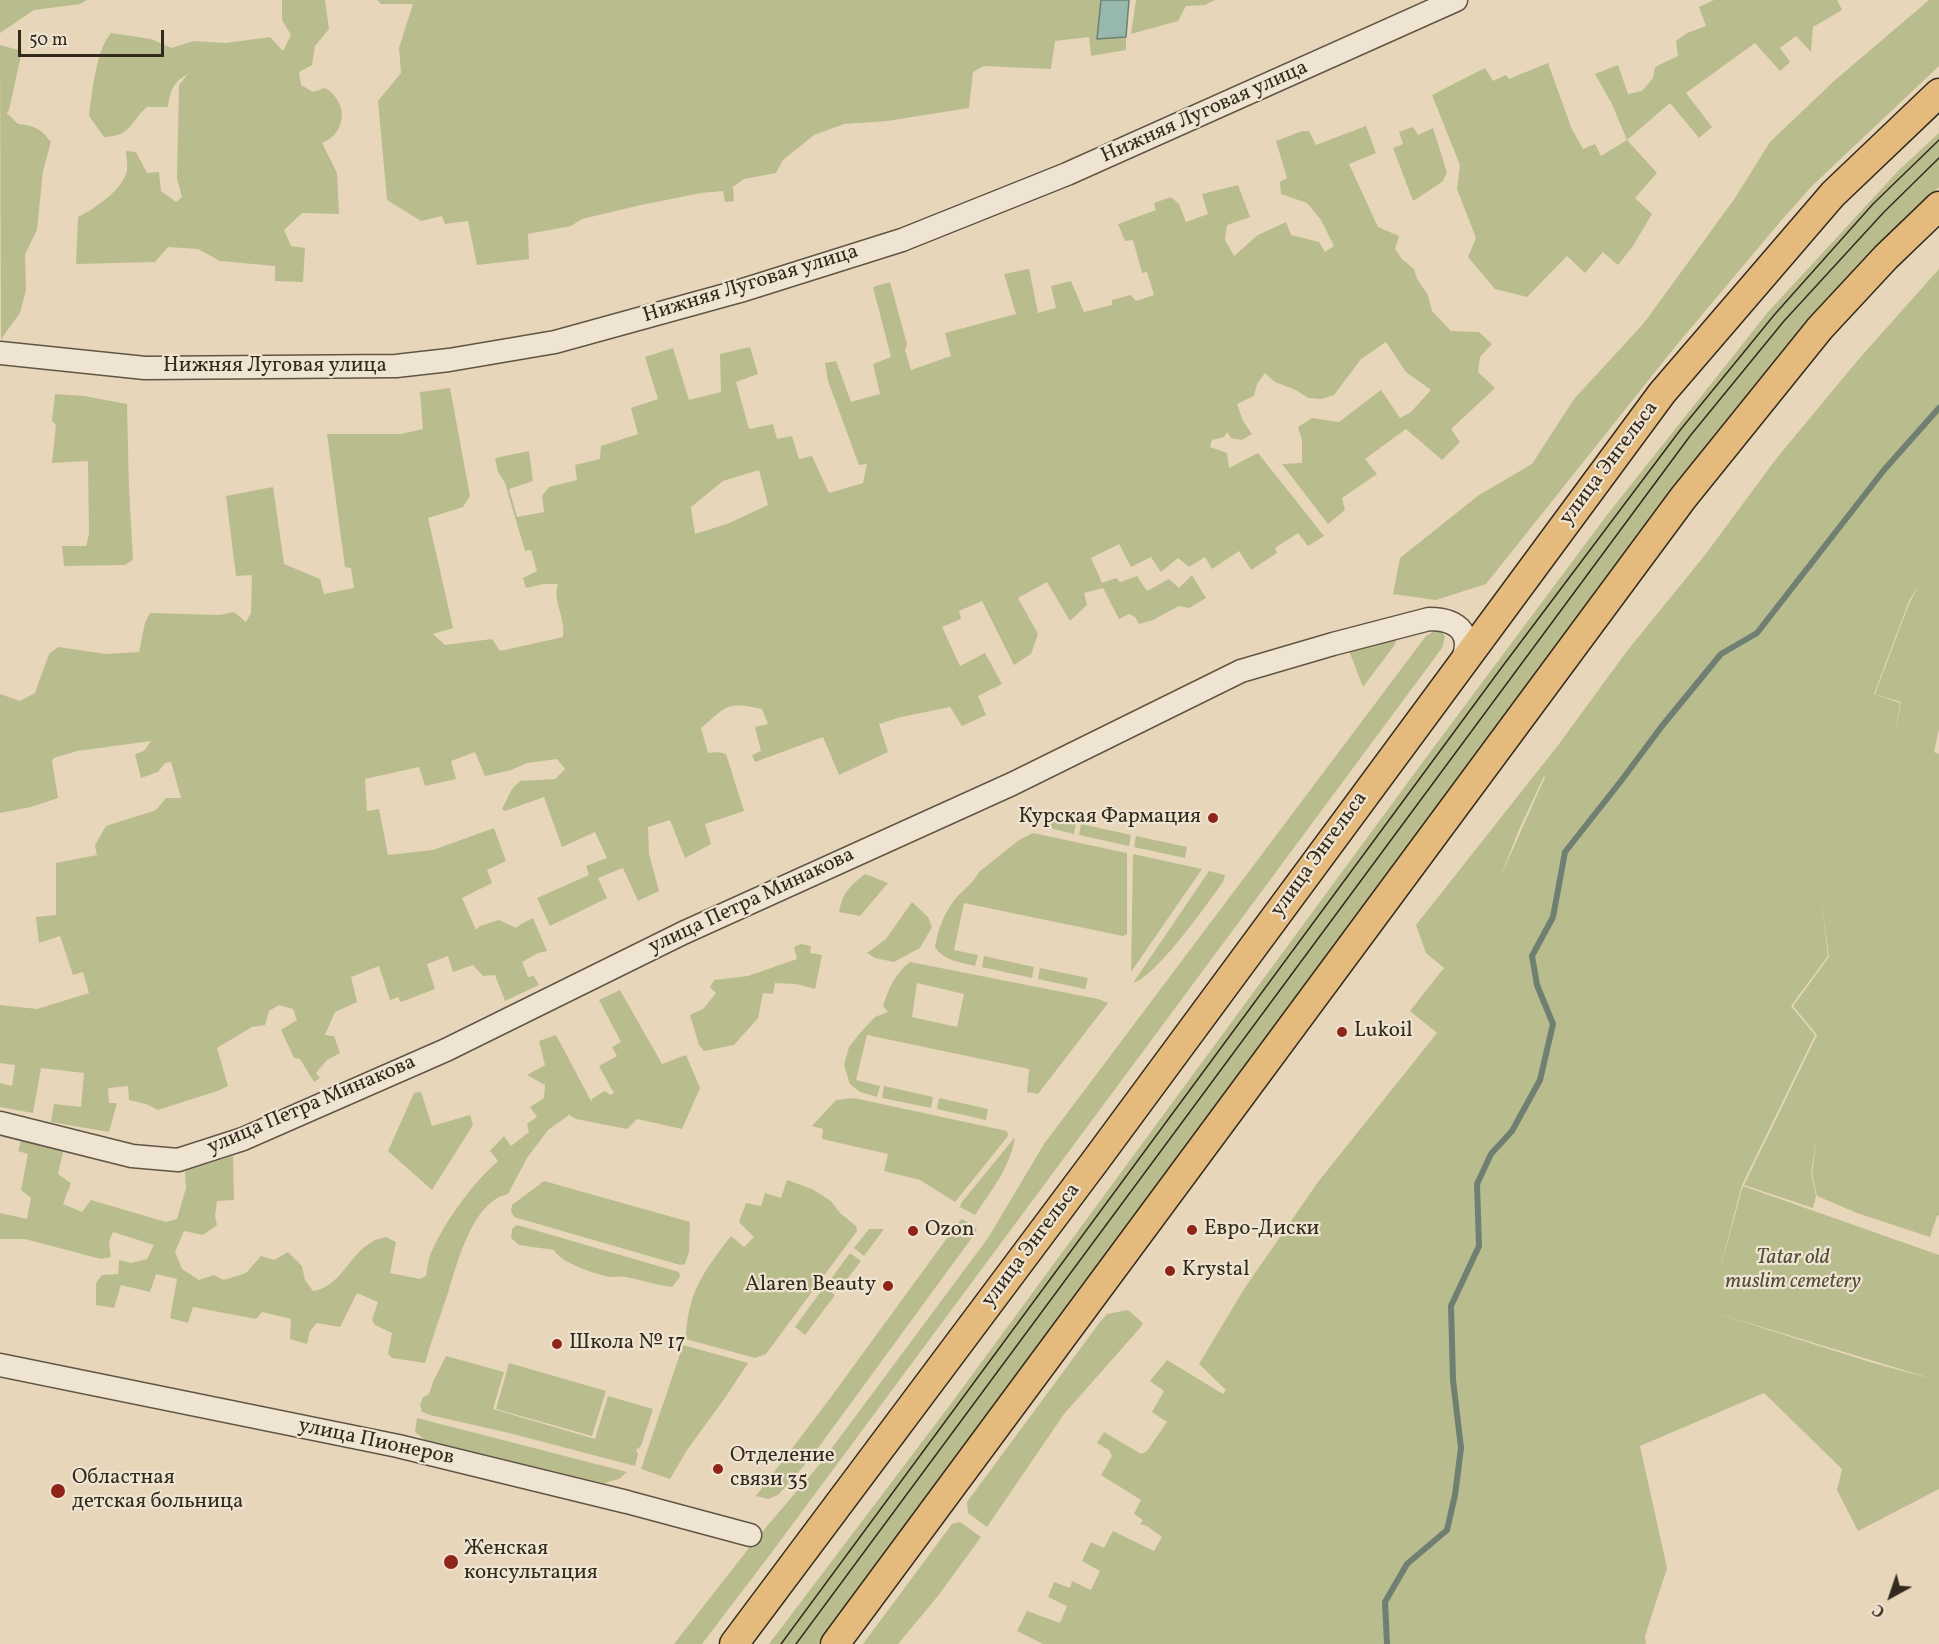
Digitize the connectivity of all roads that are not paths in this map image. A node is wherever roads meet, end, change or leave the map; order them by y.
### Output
1 (1456, 0) edge
2 (1939, 93) edge
3 (1939, 206) edge
4 (0, 353) edge
5 (1458, 668) junction
6 (0, 1123) edge
7 (0, 1365) edge
8 (750, 1535) dead end
9 (734, 1644) edge
10 (835, 1644) edge

1 - 4 street, Нижняя Луговая улица
2 - 5 main road, улица Энгельса
3 - 10 main road
5 - 6 street, улица Петра Минакова
5 - 9 main road, улица Энгельса
7 - 8 street, улица Пионеров

